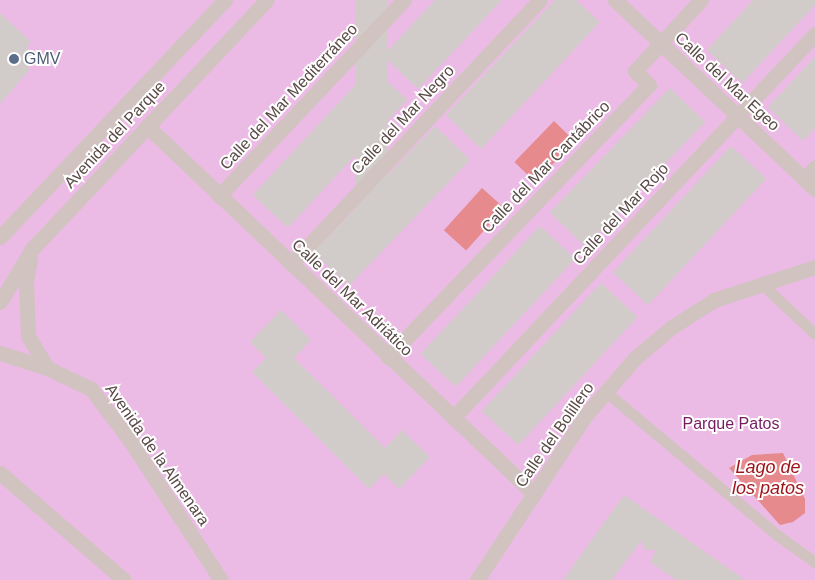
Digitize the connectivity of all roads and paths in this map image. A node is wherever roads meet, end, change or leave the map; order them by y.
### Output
1 (225, 0) edge
2 (267, 0) edge
3 (404, 0) edge
4 (540, 0) edge
5 (615, 0) edge
6 (701, 0) edge
7 (815, 34) edge
8 (661, 43) junction
9 (737, 116) junction
10 (147, 126) junction
11 (815, 167) edge
12 (809, 184) edge
13 (219, 196) junction
14 (0, 237) edge
15 (32, 249) junction
16 (291, 264) junction
17 (815, 267) edge
18 (763, 285) junction
19 (0, 302) edge
20 (815, 334) edge
21 (0, 353) edge
22 (388, 357) junction
23 (47, 368) junction
24 (606, 392) junction
25 (453, 418) junction
26 (0, 473) edge
27 (534, 494) junction
28 (815, 562) edge
29 (124, 580) edge
30 (221, 580) edge
31 (477, 580) edge

1 - 14 street, Avenida del Parque
2 - 10 street, Avenida del Parque
3 - 13 street, Calle del Mar Mediterráneo
4 - 16 street, Calle del Mar Negro
5 - 8 street, Calle del Mar Egeo
6 - 8 street, Calle del Mar Cantábrico
7 - 9 street, Calle del Mar Rojo
8 - 9 street, Calle del Mar Egeo
8 - 22 street, Calle del Mar Cantábrico
9 - 12 street, Calle del Mar Egeo
9 - 25 street, Calle del Mar Rojo
10 - 13 street, Calle del Mar Adriático
10 - 15 street, Avenida del Parque
11 - 12 street
13 - 16 street, Calle del Mar Adriático
15 - 19 street, Avenida del Parque
15 - 23 street
16 - 22 street, Calle del Mar Adriático
17 - 18 street, Calle del Bolillero
18 - 20 street
18 - 24 street, Calle del Bolillero
21 - 23 street, Avenida de la Almenara
22 - 25 street, Calle del Mar Adriático
23 - 30 street, Avenida de la Almenara
24 - 27 street, Calle del Bolillero
24 - 28 street
25 - 27 street, Calle del Mar Adriático
26 - 29 street
27 - 31 street, Calle del Bolillero

